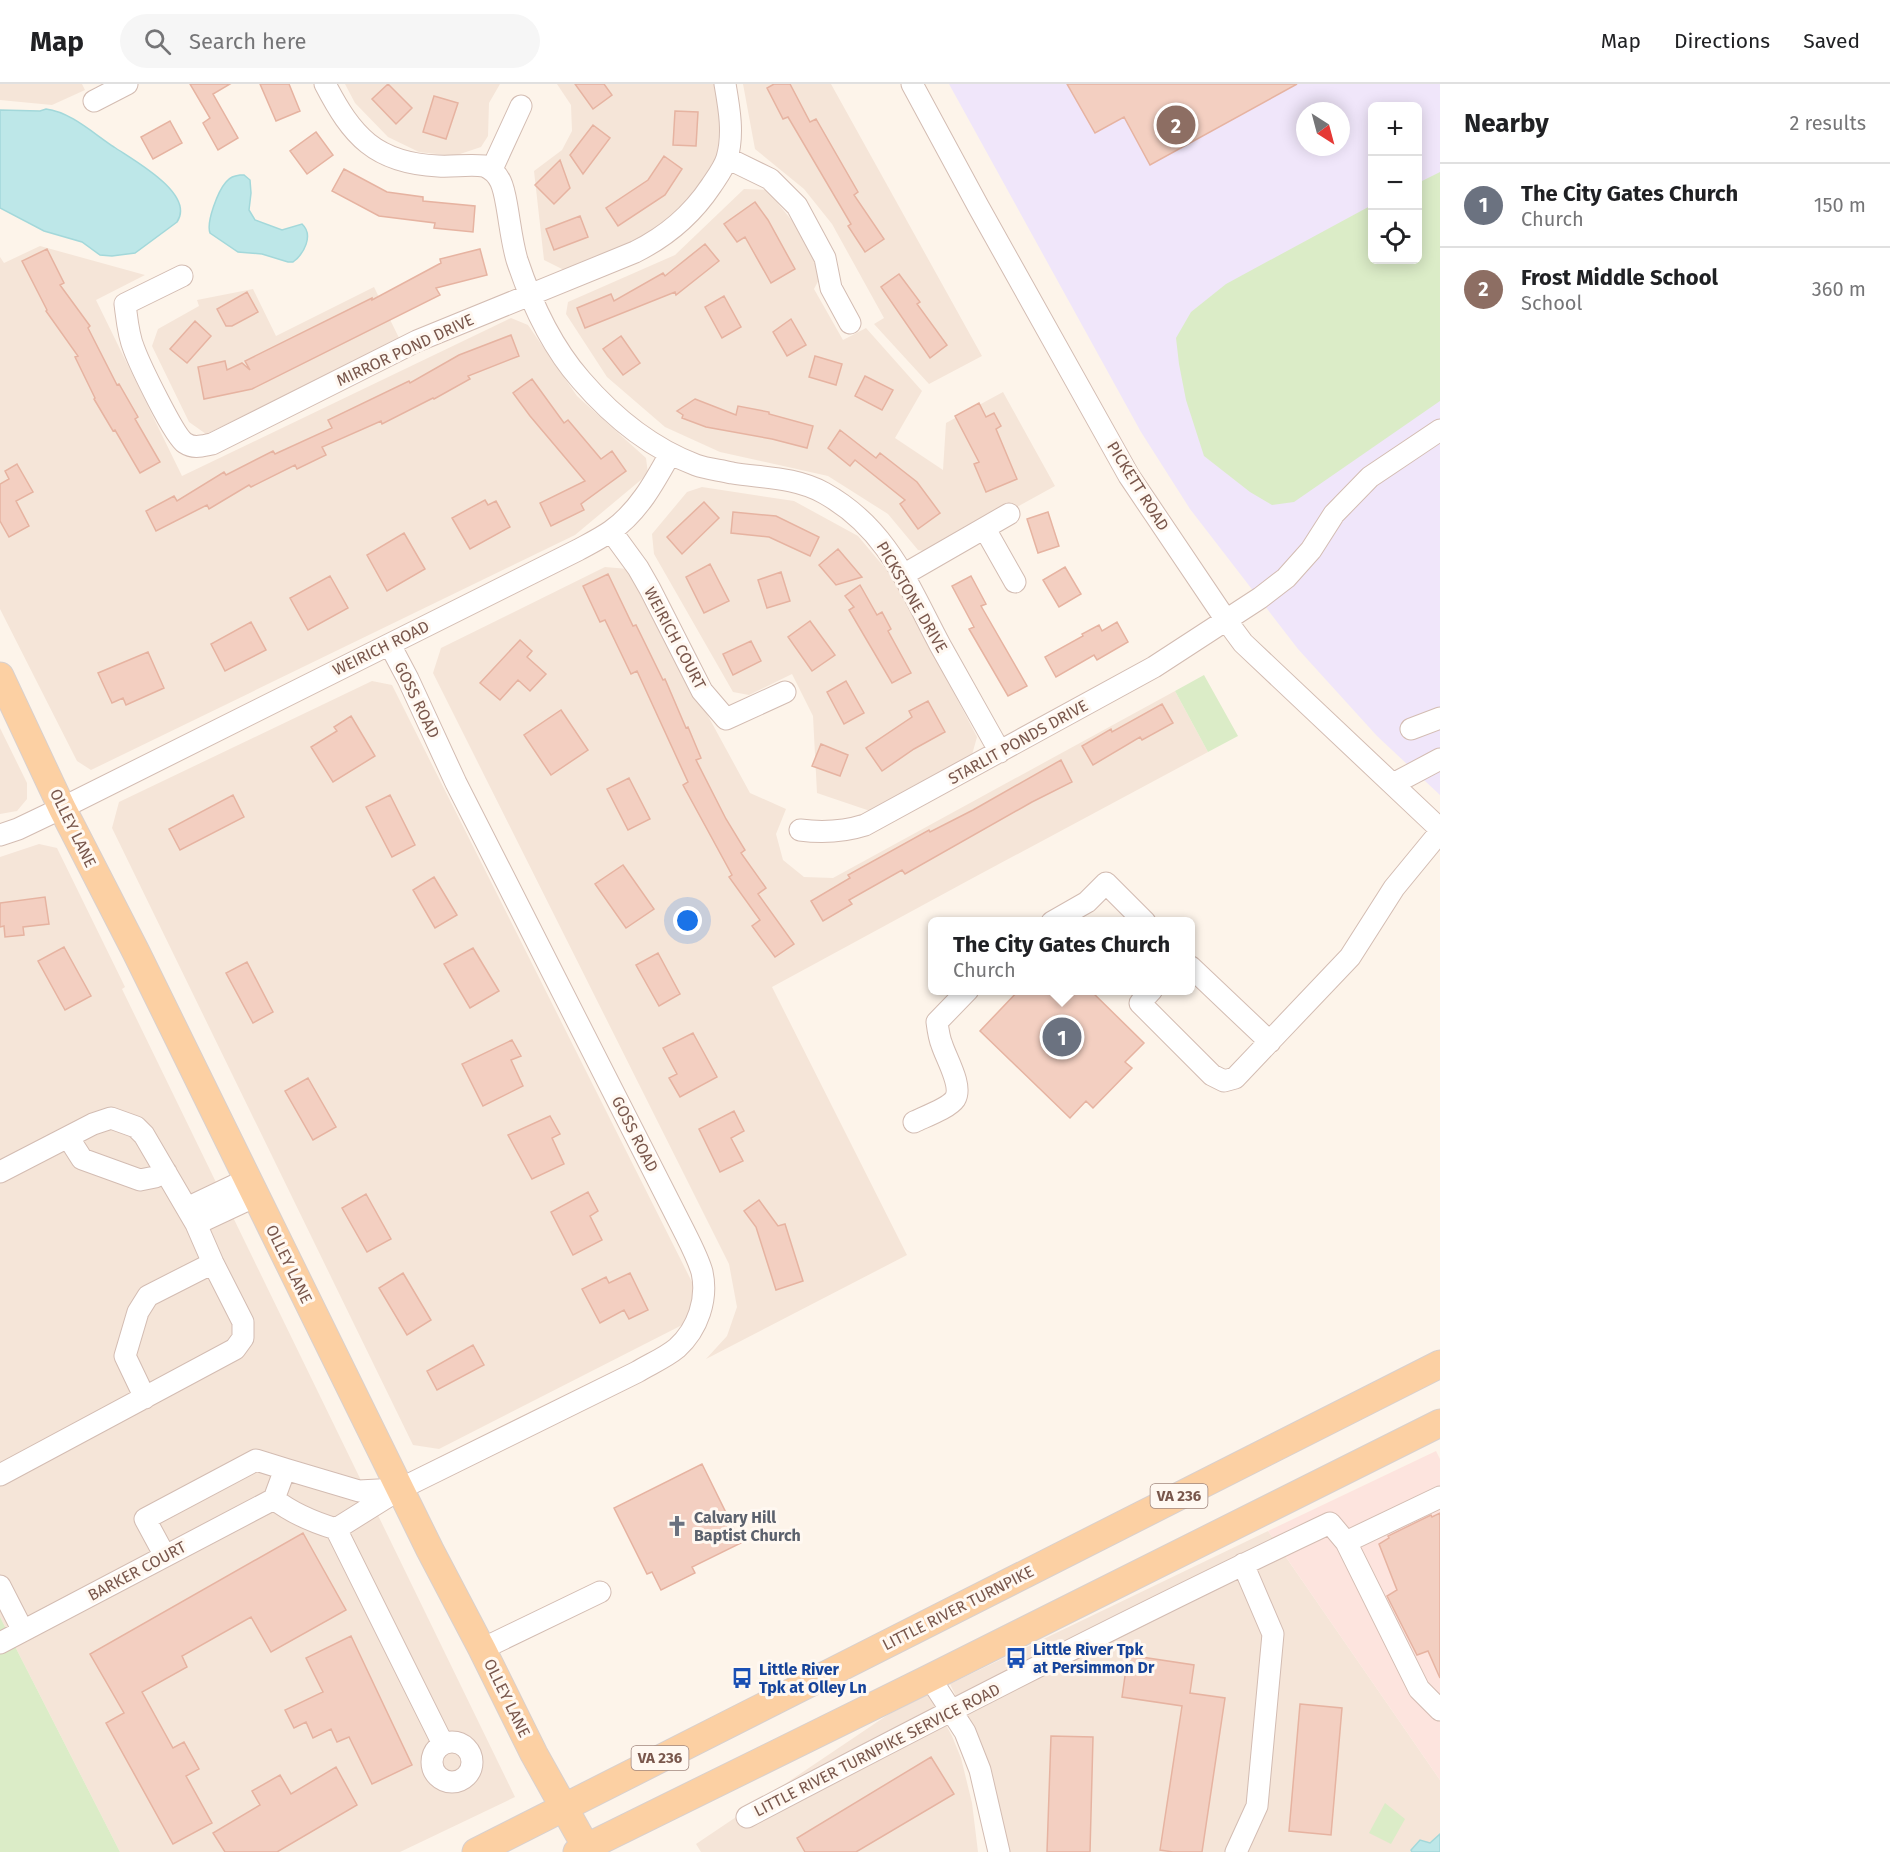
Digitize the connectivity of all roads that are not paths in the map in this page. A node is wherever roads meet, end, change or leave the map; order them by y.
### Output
1 (127, 84) edge
2 (325, 84) edge
3 (724, 84) edge
4 (912, 84) edge
5 (94, 100) dead end
6 (521, 106) dead end
7 (727, 158) junction
8 (492, 169) junction
9 (182, 276) dead end
10 (531, 294) junction
11 (850, 323) dead end
12 (1440, 430) edge
13 (670, 454) junction
14 (1009, 514) dead end
15 (985, 529) junction
16 (611, 531) junction
17 (903, 575) junction
18 (1015, 582) dead end
19 (1226, 620) junction
20 (390, 645) junction
21 (0, 676) edge
22 (785, 692) dead end
23 (1440, 718) edge
24 (1411, 729) dead end
25 (1000, 752) junction
26 (1440, 759) edge
27 (1393, 784) junction
28 (62, 808) junction
29 (800, 830) dead end
30 (1440, 830) edge
31 (0, 835) edge
32 (1059, 917) edge
33 (1141, 917) edge
34 (1195, 971) edge
35 (963, 995) edge
36 (1147, 995) edge
37 (1270, 1042) junction
38 (914, 1122) dead end
39 (68, 1137) junction
40 (0, 1172) edge
41 (166, 1172) junction
42 (252, 1188) junction
43 (191, 1216) junction
44 (213, 1263) junction
45 (1440, 1364) edge
46 (145, 1398) junction
47 (1440, 1423) edge
48 (285, 1469) junction
49 (0, 1475) edge
50 (400, 1488) junction
51 (1440, 1497) edge
52 (274, 1499) junction
53 (336, 1529) junction
54 (1346, 1542) junction
55 (165, 1556) junction
56 (1243, 1564) junction
57 (0, 1586) edge
58 (600, 1592) dead end
59 (23, 1631) junction
60 (0, 1643) edge
61 (482, 1649) junction
62 (930, 1678) junction
63 (951, 1710) junction
64 (1440, 1710) edge
65 (442, 1744) dead end
66 (563, 1807) junction
67 (747, 1817) dead end
68 (583, 1850) edge
69 (476, 1852) edge
70 (999, 1852) edge
71 (1236, 1852) edge

1 - 5 street
2 - 8 street
3 - 7 street, MIRROR POND DRIVE
4 - 19 street, PICKETT ROAD
6 - 8 street
7 - 10 street, MIRROR POND DRIVE
7 - 11 street
8 - 10 street, PICKSTONE DRIVE
9 - 10 street, MIRROR POND DRIVE
10 - 13 street, PICKSTONE DRIVE
12 - 19 street, STARLIT PONDS DRIVE
13 - 16 street, WEIRICH ROAD
13 - 17 street, PICKSTONE DRIVE
14 - 15 street
15 - 17 street
15 - 18 street
16 - 20 street, WEIRICH ROAD
16 - 22 street, WEIRICH COURT
17 - 25 street, PICKSTONE DRIVE
19 - 25 street, STARLIT PONDS DRIVE
19 - 27 street, PICKETT ROAD
20 - 28 street, WEIRICH ROAD
20 - 50 street, GOSS ROAD
21 - 28 main road, OLLEY LANE
23 - 24 street
25 - 29 street, STARLIT PONDS DRIVE
26 - 27 street
27 - 30 street, PICKETT ROAD
28 - 31 street, WEIRICH ROAD
28 - 42 main road, OLLEY LANE
30 - 37 street
32 - 33 street
34 - 37 street
35 - 38 street
36 - 37 street
39 - 40 street
39 - 41 street
39 - 41 street
41 - 43 street
42 - 43 street
42 - 50 main road, OLLEY LANE
43 - 44 street
44 - 46 street
44 - 46 street
45 - 66 main road, LITTLE RIVER TURNPIKE / VA 236
46 - 49 street
47 - 62 main road, VA 236
48 - 50 street
48 - 52 street
48 - 55 street
50 - 53 street
50 - 61 main road, OLLEY LANE
51 - 54 street
52 - 53 street
52 - 55 street, BARKER COURT
53 - 65 street
54 - 56 street, LITTLE RIVER TURNPIKE SERVICE ROAD
54 - 64 street
55 - 59 street, BARKER COURT
56 - 63 street, LITTLE RIVER TURNPIKE SERVICE ROAD
56 - 71 street
57 - 59 street
58 - 61 street
59 - 60 street, BARKER COURT
61 - 66 main road, OLLEY LANE
62 - 63 street
62 - 68 main road, VA 236
63 - 67 street, LITTLE RIVER TURNPIKE SERVICE ROAD
63 - 70 street
66 - 68 main road, OLLEY LANE
66 - 69 main road, LITTLE RIVER TURNPIKE / VA 236

